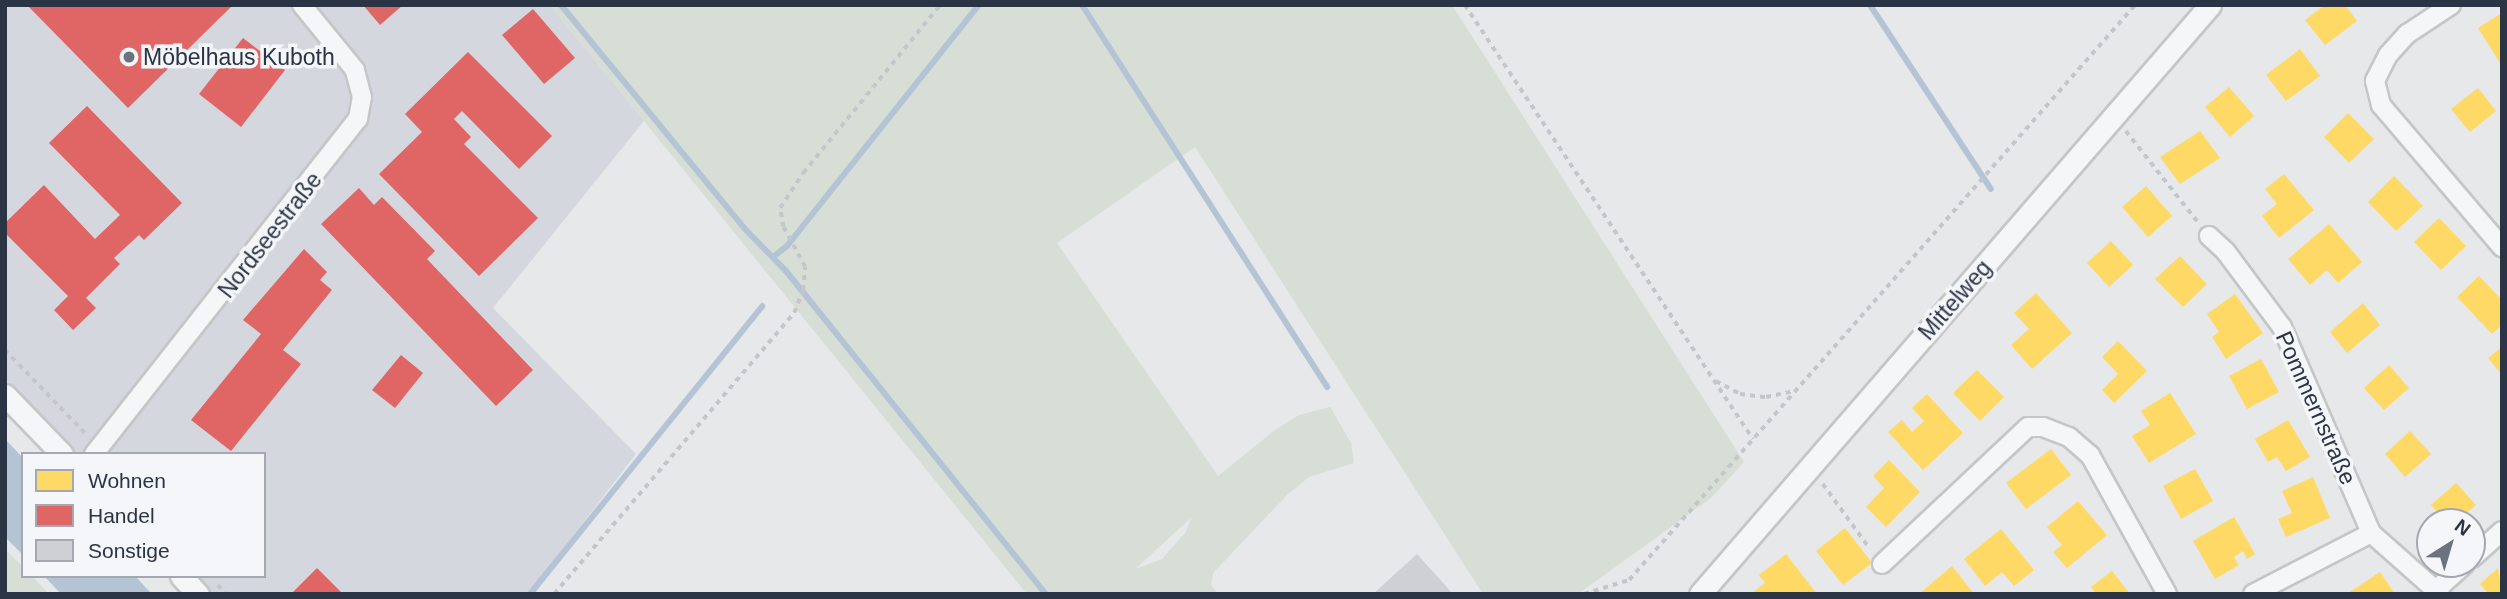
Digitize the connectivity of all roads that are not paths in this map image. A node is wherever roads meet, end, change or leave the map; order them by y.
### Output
1 (302, 5) edge
2 (2210, 5) edge
3 (2451, 5) edge
4 (2209, 236) road end
5 (2502, 247) edge
6 (5, 396) edge
7 (97, 451) edge
8 (60, 452) edge
9 (2502, 531) edge
10 (2371, 533) junction
11 (2486, 545) edge
12 (1882, 564) road end
13 (183, 578) edge
14 (2452, 578) edge
15 (2438, 592) edge
16 (198, 594) edge
17 (1700, 594) edge
18 (2167, 594) edge
19 (2253, 594) edge

1 - 7 street, Nordseestraße
2 - 17 street, Mittelweg
3 - 5 street
4 - 10 street, Pommernstraße
6 - 8 street
9 - 11 street
10 - 15 street, Pommernstraße
10 - 19 street
12 - 18 street
13 - 16 street
14 - 15 street

